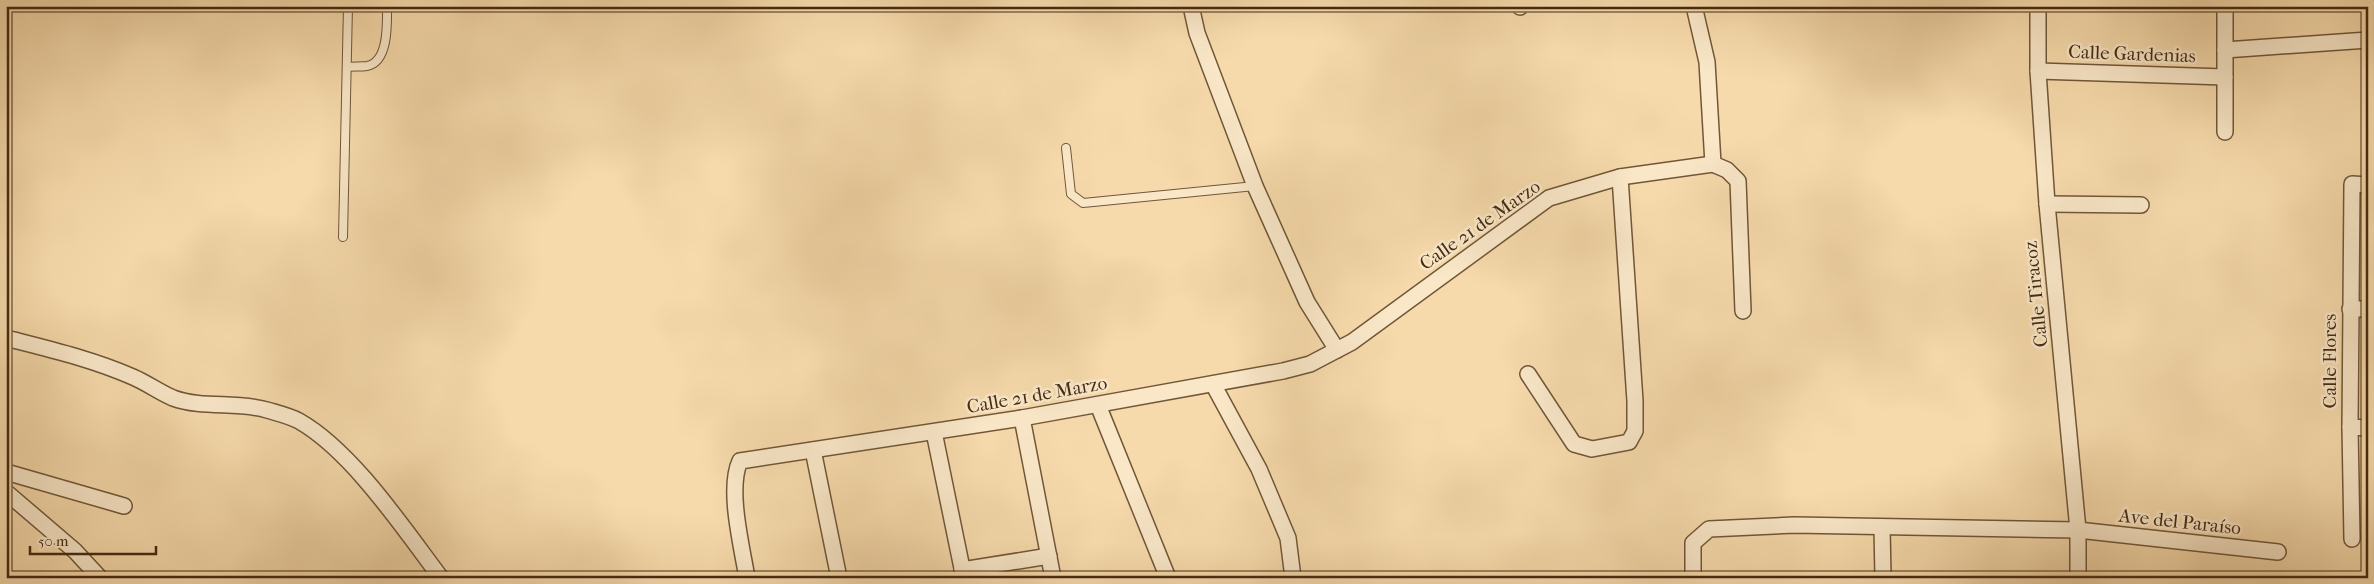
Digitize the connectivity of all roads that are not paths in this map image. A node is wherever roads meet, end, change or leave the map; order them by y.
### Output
1 (348, 6) edge
2 (387, 6) edge
3 (1191, 6) edge
4 (1694, 6) edge
5 (2038, 6) edge
6 (2225, 6) edge
7 (2368, 40) edge
8 (2225, 50) junction
9 (346, 67) junction
10 (2038, 71) junction
11 (2225, 77) junction
12 (2225, 132) dead end
13 (1066, 148) dead end
14 (1713, 164) junction
15 (1620, 177) junction
16 (2368, 185) edge
17 (1255, 186) junction
18 (2047, 204) junction
19 (2141, 205) dead end
20 (343, 237) dead end
21 (2350, 309) junction
22 (2368, 309) edge
23 (1743, 311) dead end
24 (6, 338) edge
25 (1337, 350) junction
26 (1528, 374) dead end
27 (1213, 384) junction
28 (1098, 405) junction
29 (1022, 418) junction
30 (2350, 427) junction
31 (2368, 428) edge
32 (934, 432) junction
33 (813, 450) junction
34 (6, 472) edge
35 (6, 492) edge
36 (124, 506) dead end
37 (1882, 526) junction
38 (2078, 530) junction
39 (2352, 539) dead end
40 (2278, 552) dead end
41 (1049, 556) junction
42 (963, 574) edge
43 (95, 575) edge
44 (441, 578) edge
45 (747, 578) edge
46 (839, 578) edge
47 (1053, 578) edge
48 (1168, 578) edge
49 (1293, 578) edge
50 (1693, 578) edge
51 (1883, 578) edge
52 (2078, 578) edge

1 - 9 lane
2 - 9 lane
3 - 17 street
4 - 14 street
5 - 10 street, Calle Tiracoz
6 - 8 street
7 - 8 street
8 - 11 street
9 - 20 lane
10 - 11 street, Calle Gardenias
10 - 18 street, Calle Tiracoz
11 - 12 street
13 - 17 lane
14 - 15 street, Calle 21 de Marzo
14 - 23 street
15 - 25 street, Calle 21 de Marzo
15 - 26 street
16 - 21 street, Calle Flores
17 - 25 street
18 - 19 street
18 - 38 street, Calle Tiracoz
21 - 22 street
21 - 30 street, Calle Flores
24 - 44 street
25 - 27 street, Calle 21 de Marzo
27 - 28 street, Calle 21 de Marzo
27 - 49 street
28 - 29 street, Calle 21 de Marzo
28 - 48 street
29 - 32 street, Calle 21 de Marzo
29 - 41 street
30 - 31 street
30 - 39 street, Calle Flores
32 - 33 street, Calle 21 de Marzo
32 - 42 street
33 - 45 street, Calle 21 de Marzo
33 - 46 street
34 - 36 street
35 - 43 street
37 - 38 street, Ave del Paraíso
37 - 50 street, Ave del Paraíso
37 - 51 street
38 - 40 street, Ave del Paraíso
38 - 52 street, Calle Tiracoz
41 - 42 street
41 - 47 street

